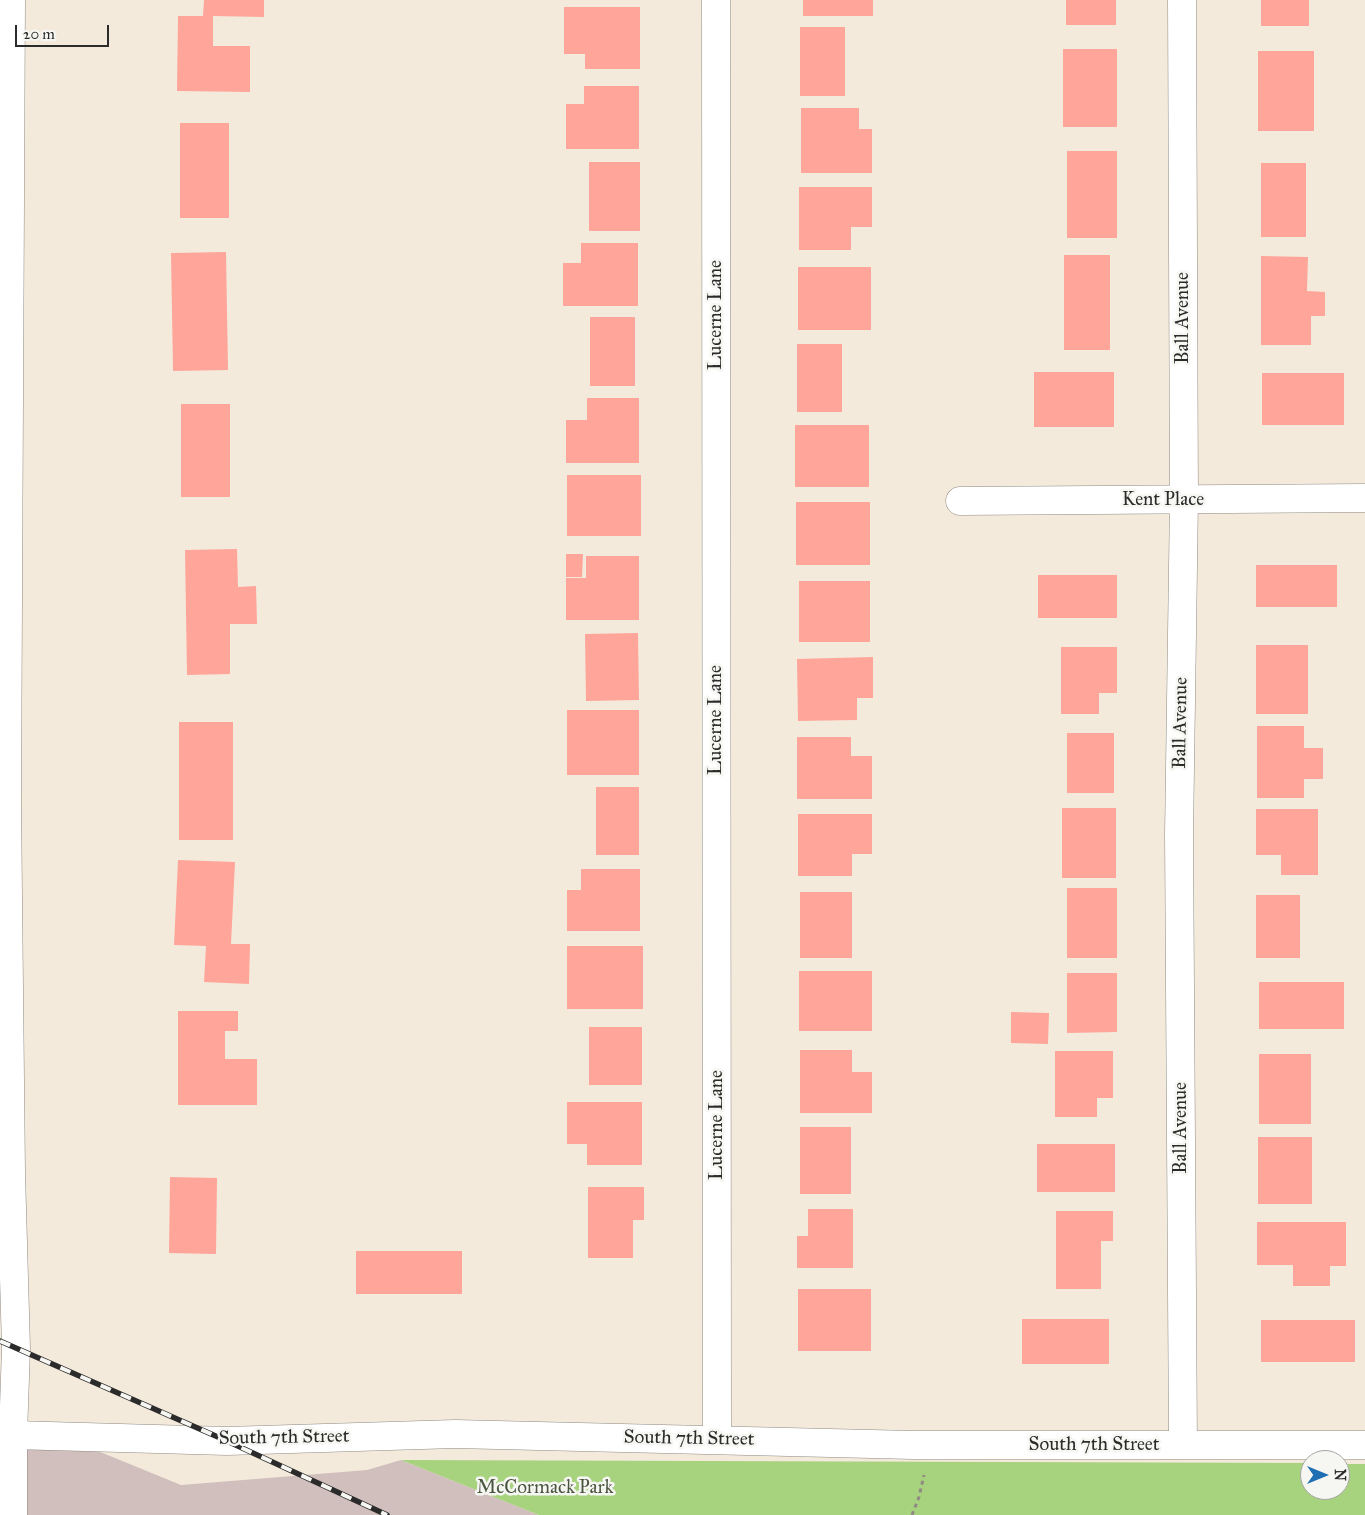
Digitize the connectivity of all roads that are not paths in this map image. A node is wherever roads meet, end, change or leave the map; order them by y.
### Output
1 (12, 0) edge
2 (716, 0) edge
3 (1182, 0) edge
4 (1365, 498) edge
5 (1184, 500) junction
6 (960, 501) dead end
7 (13, 1435) junction
8 (717, 1440) junction
9 (1183, 1445) junction
10 (1365, 1445) edge
11 (13, 1515) edge

1 - 7 street
2 - 8 street, Lucerne Lane
3 - 5 street, Ball Avenue
4 - 5 street, Kent Place
5 - 6 street, Kent Place
5 - 9 street, Ball Avenue
7 - 8 street, South 7th Street
7 - 11 street
8 - 9 street, South 7th Street
9 - 10 street, South 7th Street

